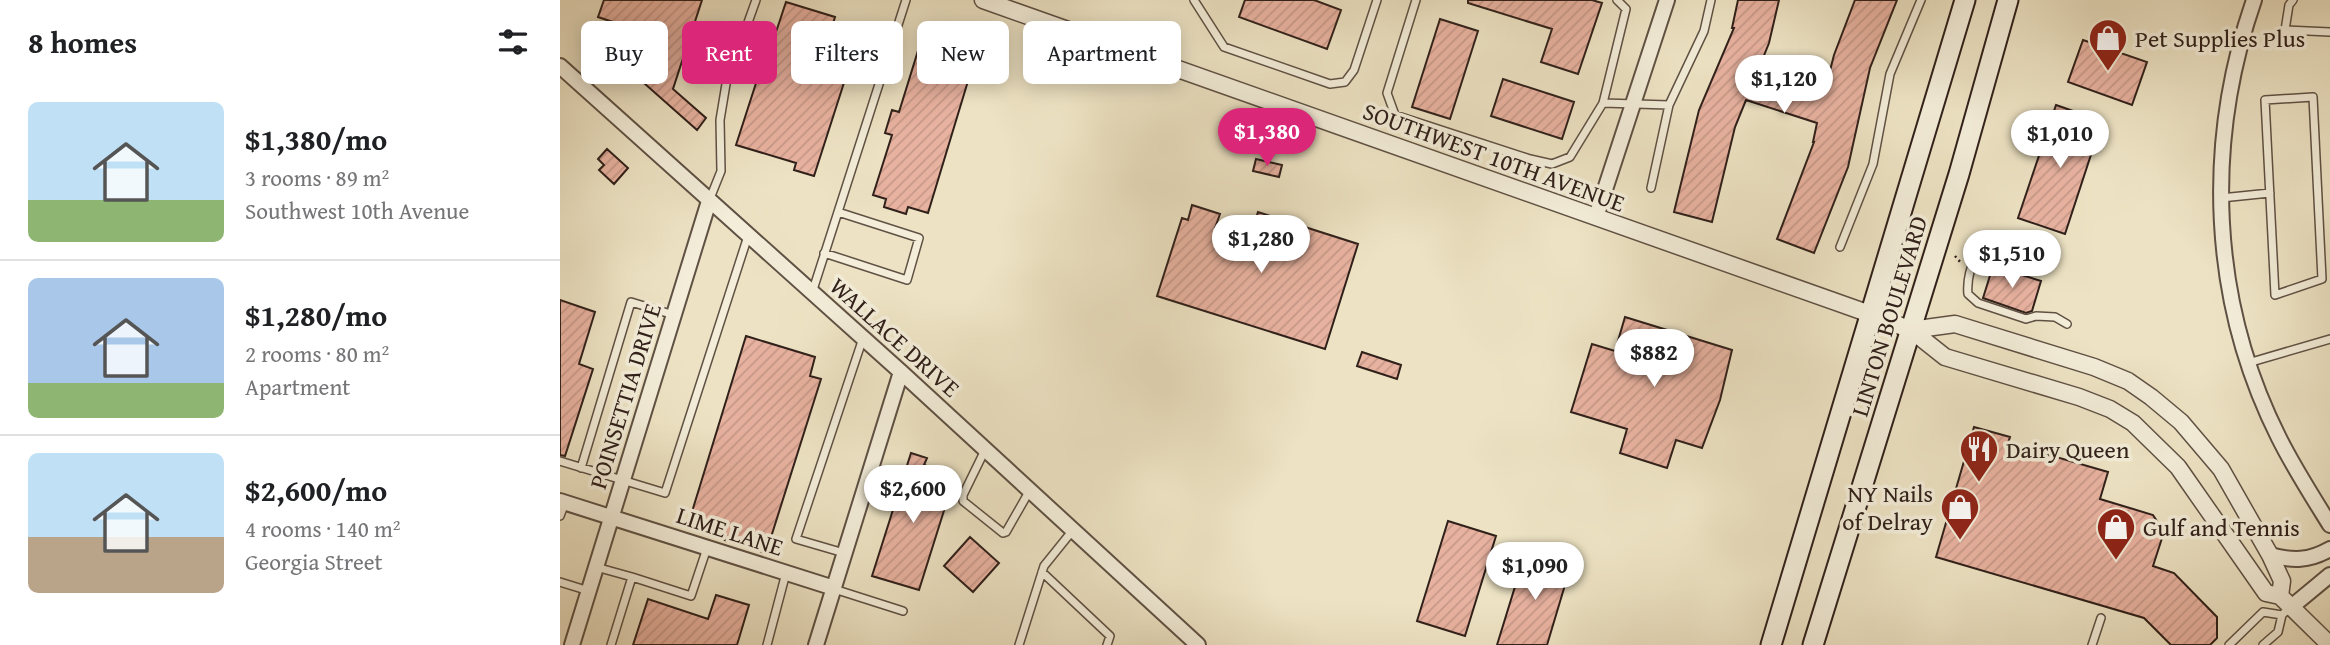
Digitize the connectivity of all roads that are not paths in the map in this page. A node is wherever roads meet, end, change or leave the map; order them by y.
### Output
1 (756, 0) edge
2 (906, 0) edge
3 (1194, 0) edge
4 (1377, 0) edge
5 (1416, 0) edge
6 (1617, 0) edge
7 (1667, 0) edge
8 (1712, 0) edge
9 (1921, 0) edge
10 (1965, 0) edge
11 (2008, 0) edge
12 (2254, 0) edge
13 (2292, 0) edge
14 (992, 1) edge
15 (2330, 32) edge
16 (560, 66) edge
17 (1603, 103) junction
18 (1632, 104) junction
19 (1669, 105) junction
20 (1651, 188) dead end
21 (2270, 193) junction
22 (2220, 198) junction
23 (709, 201) junction
24 (838, 212) junction
25 (1596, 217) junction
26 (748, 236) junction
27 (1995, 239) dead end
28 (1840, 247) dead end
29 (824, 253) junction
30 (812, 293) junction
31 (1870, 314) junction
32 (674, 315) junction
33 (2067, 324) dead end
34 (1911, 330) junction
35 (863, 338) junction
36 (2330, 339) edge
37 (2248, 363) junction
38 (901, 372) junction
39 (985, 450) junction
40 (560, 461) edge
41 (581, 468) junction
42 (623, 481) junction
43 (1030, 491) junction
44 (562, 507) edge
45 (612, 517) junction
46 (2330, 525) edge
47 (1073, 530) junction
48 (706, 548) junction
49 (2330, 549) edge
50 (845, 553) junction
51 (2270, 555) junction
52 (596, 567) junction
53 (1042, 572) junction
54 (786, 573) junction
55 (2330, 575) edge
56 (632, 577) junction
57 (560, 582) edge
58 (834, 588) junction
59 (589, 592) junction
60 (2284, 606) junction
61 (903, 611) dead end
62 (2101, 618) dead end
63 (572, 645) edge
64 (611, 645) edge
65 (766, 645) edge
66 (816, 645) edge
67 (1019, 645) edge
68 (1107, 645) edge
69 (1198, 645) edge
70 (1771, 645) edge
71 (1813, 645) edge
72 (2092, 645) edge
73 (2229, 645) edge
74 (2263, 645) edge
75 (2330, 645) edge

1 - 23 lane
2 - 24 lane
3 - 4 lane
5 - 17 lane
6 - 17 lane
7 - 18 street
8 - 19 lane
9 - 28 lane
10 - 31 main road, LINTON BOULEVARD
11 - 34 main road, LINTON BOULEVARD
12 - 22 street
13 - 15 lane
14 - 25 street, SOUTHWEST 10TH AVENUE
16 - 23 street, WALLACE DRIVE
17 - 18 lane
18 - 19 lane
18 - 25 street
19 - 20 lane
21 - 21 lane
21 - 22 lane
22 - 37 street
23 - 26 street, WALLACE DRIVE
23 - 32 street, POINSETTIA DRIVE
24 - 29 lane
24 - 29 lane
25 - 31 street, SOUTHWEST 10TH AVENUE
26 - 30 street, WALLACE DRIVE
26 - 42 lane
27 - 33 lane
29 - 30 lane
30 - 35 street, WALLACE DRIVE
31 - 34 street, SOUTHWEST 10TH AVENUE
31 - 70 main road, LINTON BOULEVARD
32 - 41 lane
32 - 42 street, POINSETTIA DRIVE
34 - 51 street, SOUTHWEST 10TH AVENUE
34 - 60 street, SOUTHWEST 10TH AVENUE
34 - 71 main road, LINTON BOULEVARD
35 - 38 street, WALLACE DRIVE
35 - 50 lane
36 - 37 lane
37 - 46 street
38 - 39 street, WALLACE DRIVE
38 - 50 street
39 - 43 street, WALLACE DRIVE
39 - 43 lane
40 - 41 lane
41 - 42 lane
42 - 45 street, POINSETTIA DRIVE
43 - 47 street, WALLACE DRIVE
44 - 45 street, LIME LANE
45 - 48 street, LIME LANE
45 - 52 street, POINSETTIA DRIVE
47 - 53 lane
47 - 69 street, WALLACE DRIVE
48 - 54 street, LIME LANE
48 - 56 lane
49 - 51 street
50 - 58 street
51 - 60 street, SOUTHWEST 10TH AVENUE
52 - 56 lane
52 - 59 street, POINSETTIA DRIVE
53 - 67 lane
53 - 68 lane
54 - 58 street, LIME LANE
54 - 65 lane
55 - 60 street
56 - 64 lane
57 - 59 lane
58 - 61 lane
58 - 66 street
59 - 63 street, POINSETTIA DRIVE
60 - 73 lane
60 - 74 lane
60 - 75 street, SOUTHWEST 10TH AVENUE
62 - 72 lane

